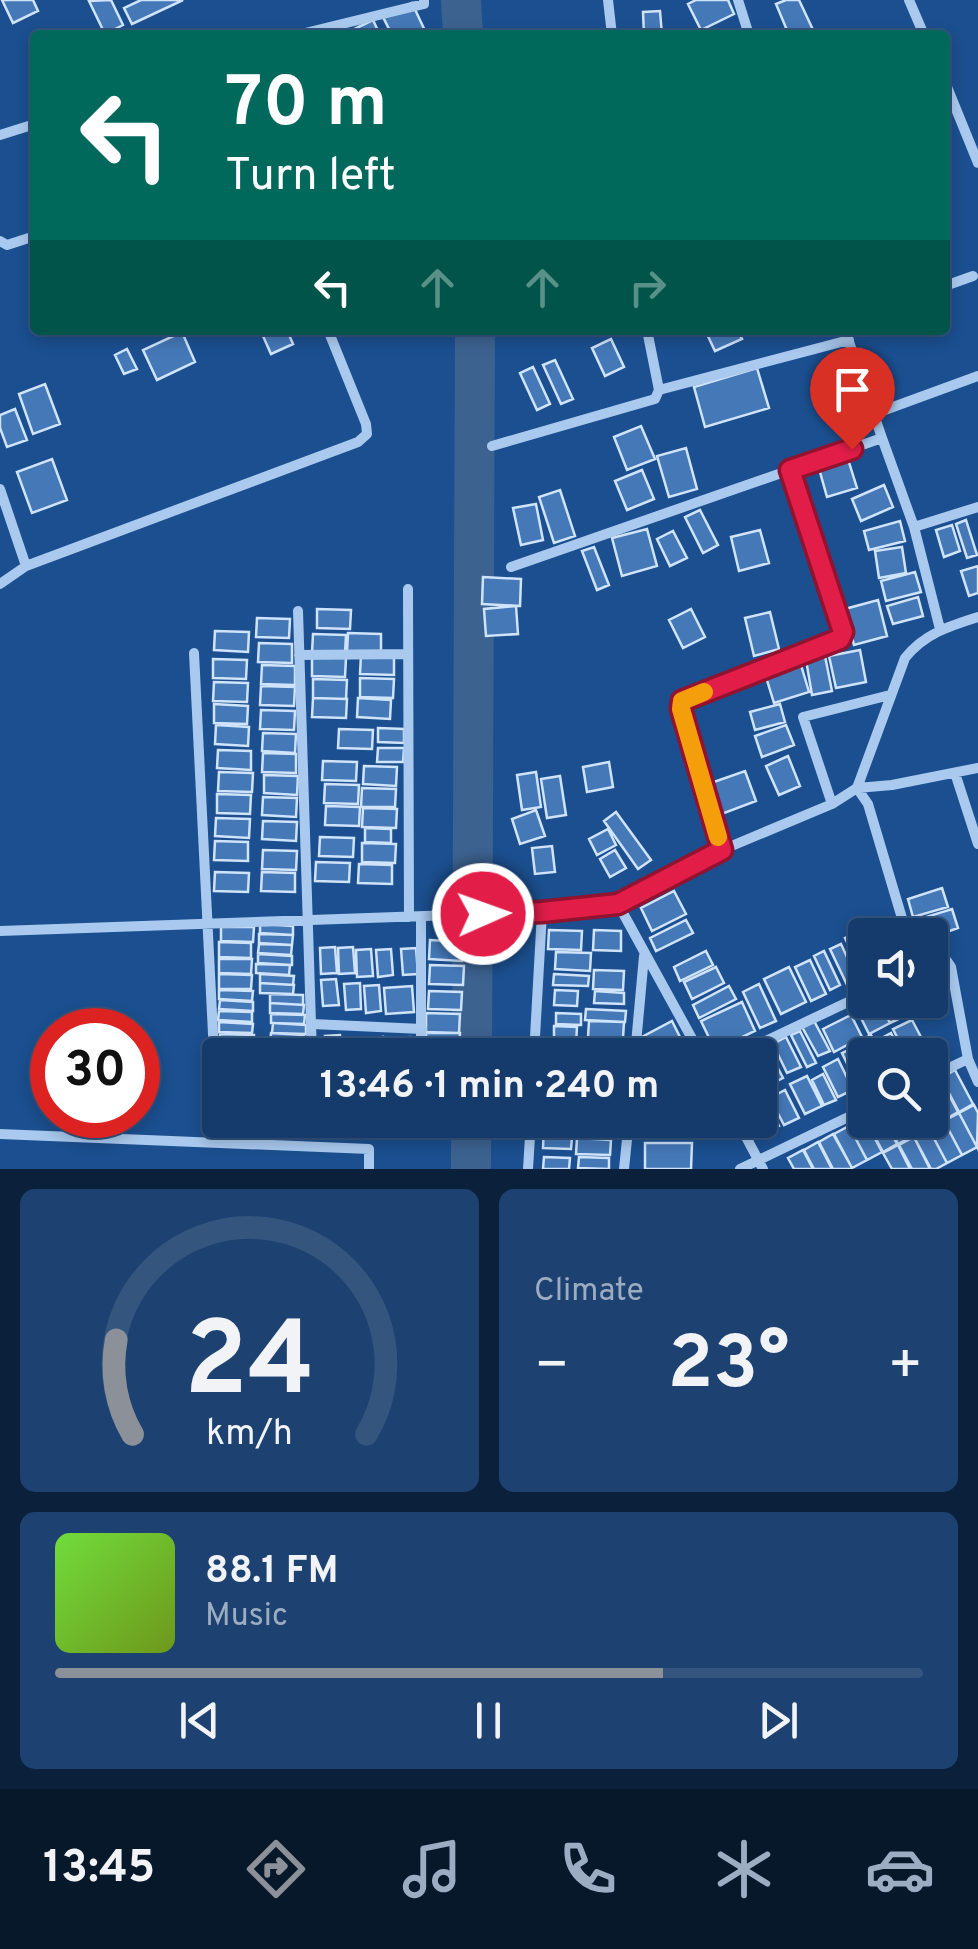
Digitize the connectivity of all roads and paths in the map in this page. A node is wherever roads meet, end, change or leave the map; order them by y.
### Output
1 (424, 0) edge
2 (608, 0) edge
3 (738, 0) edge
4 (909, 0) edge
5 (317, 30) edge
6 (611, 30) edge
7 (747, 30) edge
8 (922, 30) edge
9 (950, 94) edge
10 (30, 126) edge
11 (0, 136) edge
12 (978, 163) edge
13 (30, 238) edge
14 (0, 240) edge
15 (974, 276) dead end
16 (950, 284) edge
17 (330, 335) edge
18 (648, 335) edge
19 (847, 335) edge
20 (978, 376) edge
21 (659, 390) junction
22 (874, 414) junction
23 (882, 438) junction
24 (492, 446) dead end
25 (790, 470) junction
26 (0, 488) edge
27 (978, 508) edge
28 (914, 528) junction
29 (26, 566) junction
30 (512, 567) dead end
31 (0, 584) edge
32 (408, 589) dead end
33 (298, 611) dead end
34 (978, 617) edge
35 (940, 629) junction
36 (194, 653) dead end
37 (408, 654) junction
38 (300, 655) junction
39 (890, 695) junction
40 (978, 768) edge
41 (955, 773) junction
42 (858, 788) junction
43 (832, 804) junction
44 (978, 844) edge
45 (722, 850) junction
46 (618, 904) junction
47 (542, 912) junction
48 (415, 917) junction
49 (902, 918) edge
50 (309, 920) junction
51 (208, 923) junction
52 (0, 931) edge
53 (644, 955) junction
54 (948, 964) edge
55 (848, 1002) edge
56 (312, 1024) junction
57 (422, 1028) junction
58 (213, 1038) edge
59 (312, 1038) edge
60 (422, 1038) edge
61 (535, 1038) edge
62 (637, 1038) edge
63 (691, 1038) edge
64 (772, 1038) edge
65 (968, 1059) junction
66 (948, 1068) edge
67 (978, 1082) edge
68 (848, 1117) edge
69 (0, 1134) edge
70 (529, 1138) edge
71 (627, 1138) edge
72 (747, 1138) edge
73 (761, 1164) edge
74 (368, 1169) edge
75 (528, 1169) edge
76 (624, 1169) edge
77 (740, 1169) edge

1 - 5 street
2 - 6 street
3 - 7 street
4 - 8 street
9 - 12 street
10 - 11 street
13 - 14 street
15 - 16 street
17 - 29 street
18 - 21 street
19 - 21 street
19 - 22 street
20 - 22 street
21 - 24 street
22 - 23 street
23 - 25 street
23 - 28 street
25 - 30 street
25 - 45 street
26 - 29 street
27 - 28 street
28 - 35 street
29 - 31 street
32 - 37 street
33 - 38 street
34 - 35 street
35 - 39 street
36 - 51 street
37 - 38 street
37 - 48 street
38 - 50 street
39 - 42 street
39 - 43 street
40 - 41 street
41 - 42 street
41 - 44 street
42 - 43 street
42 - 49 street
43 - 45 street
45 - 46 street
46 - 47 street
46 - 53 street
47 - 48 street
47 - 61 street
48 - 50 street
48 - 57 street
50 - 51 street
50 - 56 street
51 - 52 street
51 - 58 street
53 - 62 street
53 - 63 street
54 - 65 street
55 - 64 street
56 - 57 street
56 - 59 street
57 - 60 street
65 - 66 street
65 - 67 street
68 - 73 street
69 - 74 street
70 - 75 street
71 - 76 street
72 - 73 street
73 - 77 street

